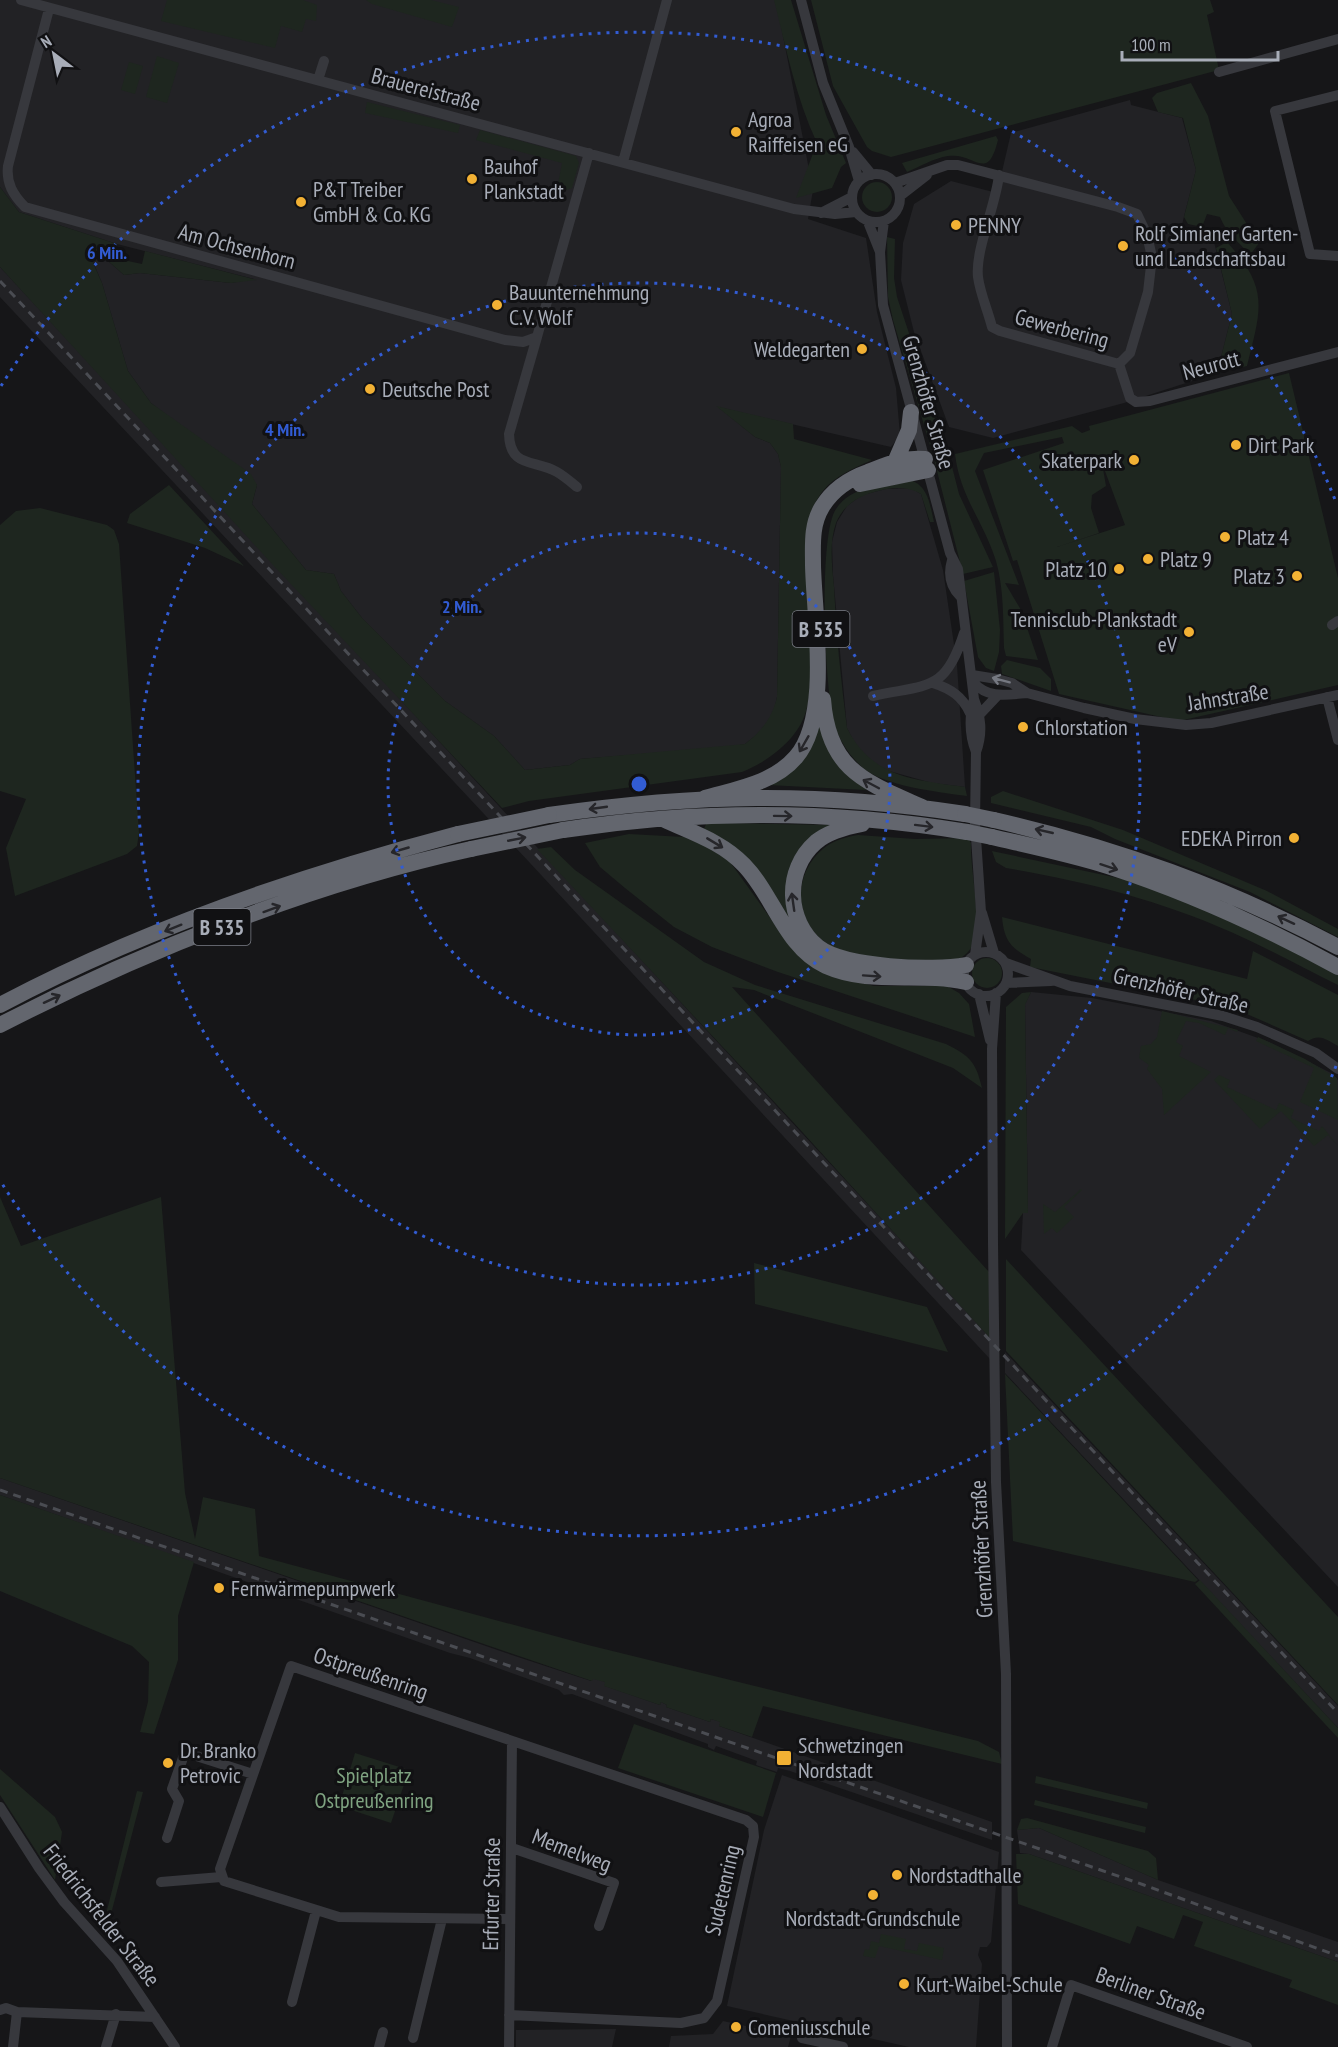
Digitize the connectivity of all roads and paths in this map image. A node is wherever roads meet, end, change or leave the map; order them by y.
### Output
1 (21, 0) edge
2 (668, 0) edge
3 (801, 0) edge
4 (46, 6) edge
5 (1338, 39) edge
6 (324, 61) dead end
7 (1219, 72) dead end
8 (318, 80) junction
9 (1338, 95) edge
10 (849, 147) junction
11 (589, 153) junction
12 (623, 162) junction
13 (932, 171) junction
14 (872, 175) junction
15 (999, 175) junction
16 (859, 181) junction
17 (895, 183) junction
18 (900, 196) junction
19 (852, 197) junction
20 (856, 212) junction
21 (821, 214) junction
22 (884, 221) junction
23 (868, 222) junction
24 (880, 252) junction
25 (1338, 256) edge
26 (537, 337) junction
27 (1338, 352) edge
28 (1119, 364) junction
29 (911, 412) junction
30 (896, 460) junction
31 (926, 465) junction
32 (577, 487) dead end
33 (965, 629) junction
34 (972, 679) junction
35 (933, 683) junction
36 (1027, 693) junction
37 (873, 696) dead end
38 (997, 696) junction
39 (1332, 696) edge
40 (975, 714) junction
41 (1338, 740) edge
42 (705, 798) junction
43 (924, 808) junction
44 (662, 819) junction
45 (881, 821) junction
46 (981, 912) junction
47 (1338, 947) edge
48 (994, 953) junction
49 (971, 960) junction
50 (1006, 963) junction
51 (1338, 968) edge
52 (1055, 980) junction
53 (966, 982) junction
54 (1006, 983) junction
55 (996, 993) junction
56 (979, 994) junction
57 (0, 1005) edge
58 (0, 1025) edge
59 (993, 1049) junction
60 (1338, 1069) edge
61 (512, 1741) junction
62 (253, 1774) junction
63 (0, 1807) edge
64 (167, 1838) dead end
65 (512, 1848) junction
66 (221, 1877) junction
67 (161, 1882) dead end
68 (316, 1911) junction
69 (442, 1919) junction
70 (508, 1919) junction
71 (599, 1926) dead end
72 (292, 2002) dead end
73 (0, 2010) edge
74 (17, 2012) junction
75 (116, 2014) junction
76 (510, 2015) junction
77 (155, 2017) junction
78 (384, 2032) dead end
79 (414, 2038) dead end
80 (802, 2038) dead end
81 (12, 2047) edge
82 (106, 2047) edge
83 (175, 2047) edge
84 (379, 2047) edge
85 (509, 2047) edge
86 (843, 2047) edge
87 (1007, 2047) edge
88 (1052, 2047) edge
89 (1246, 2047) edge

1 - 4 street, Brauereistraße
2 - 12 street
3 - 10 street
4 - 8 street, Brauereistraße
4 - 26 street, Am Ochsenhorn
5 - 7 street
6 - 8 street
8 - 11 street, Brauereistraße
9 - 25 street
10 - 14 street
10 - 16 street
11 - 12 street, Brauereistraße
11 - 26 street
12 - 21 street, Brauereistraße
13 - 15 street
13 - 17 street
13 - 18 street
14 - 16 street
14 - 17 street
15 - 28 street, Gewerbering
15 - 28 street, Gewerbering
16 - 19 street
17 - 18 street
18 - 22 street
19 - 20 street
19 - 21 street
20 - 21 street, Brauereistraße
20 - 23 street
22 - 23 street
22 - 24 street, Grenzhöfer Straße
23 - 24 street, Grenzhöfer Straße
24 - 29 street, Grenzhöfer Straße
26 - 32 street
27 - 28 street, Neurott
29 - 30 highway
29 - 31 street, Grenzhöfer Straße
30 - 31 highway, B 535
30 -> 42 highway, B 535
31 - 33 street, Grenzhöfer Straße
43 -> 31 highway, B 535
33 - 34 street, Grenzhöfer Straße
33 - 35 street
36 -> 34 street
34 - 38 street
34 - 40 street, Grenzhöfer Straße
35 - 37 street
35 - 40 street
36 - 38 street
36 - 39 street, Jahnstraße
38 - 40 street
39 - 41 street
40 - 46 street, Grenzhöfer Straße
42 - 43 highway, B 535
42 -> 57 highway, B 535, bridge
47 -> 43 highway, B 535, bridge
44 -> 45 highway, B 535
44 -> 53 highway, B 535
58 -> 44 highway, B 535, bridge
49 -> 45 highway, B 535
45 -> 51 highway, B 535, bridge
46 - 48 street, Grenzhöfer Straße
46 - 49 street, Grenzhöfer Straße
48 - 49 street
48 - 50 street
49 - 53 street, Grenzhöfer Straße
50 - 52 street
50 - 54 street
52 - 54 street, Grenzhöfer Straße
52 - 60 street, Grenzhöfer Straße
53 - 56 street
54 - 55 street
55 - 56 street
55 - 59 street, Grenzhöfer Straße
56 - 59 street, Grenzhöfer Straße
59 - 87 street, Grenzhöfer Straße
61 - 62 street, Ostpreußenring
61 - 65 street, Erfurter Straße
61 - 76 street, Sudetenring
62 - 64 street
62 - 66 street, Ostpreußenring
63 - 77 street, Friedrichsfelder Straße
65 - 70 street, Erfurter Straße
65 - 71 street, Memelweg
66 - 67 street
66 - 68 street
68 - 69 street
68 - 72 street
69 - 70 street
69 - 79 street
70 - 76 street, Erfurter Straße
73 - 74 street
74 - 75 street
74 - 81 street
75 - 77 street
75 - 82 street
76 - 85 street, Erfurter Straße
77 - 83 street, Friedrichsfelder Straße
78 - 84 street
80 - 86 street
88 - 89 street, Berliner Straße

